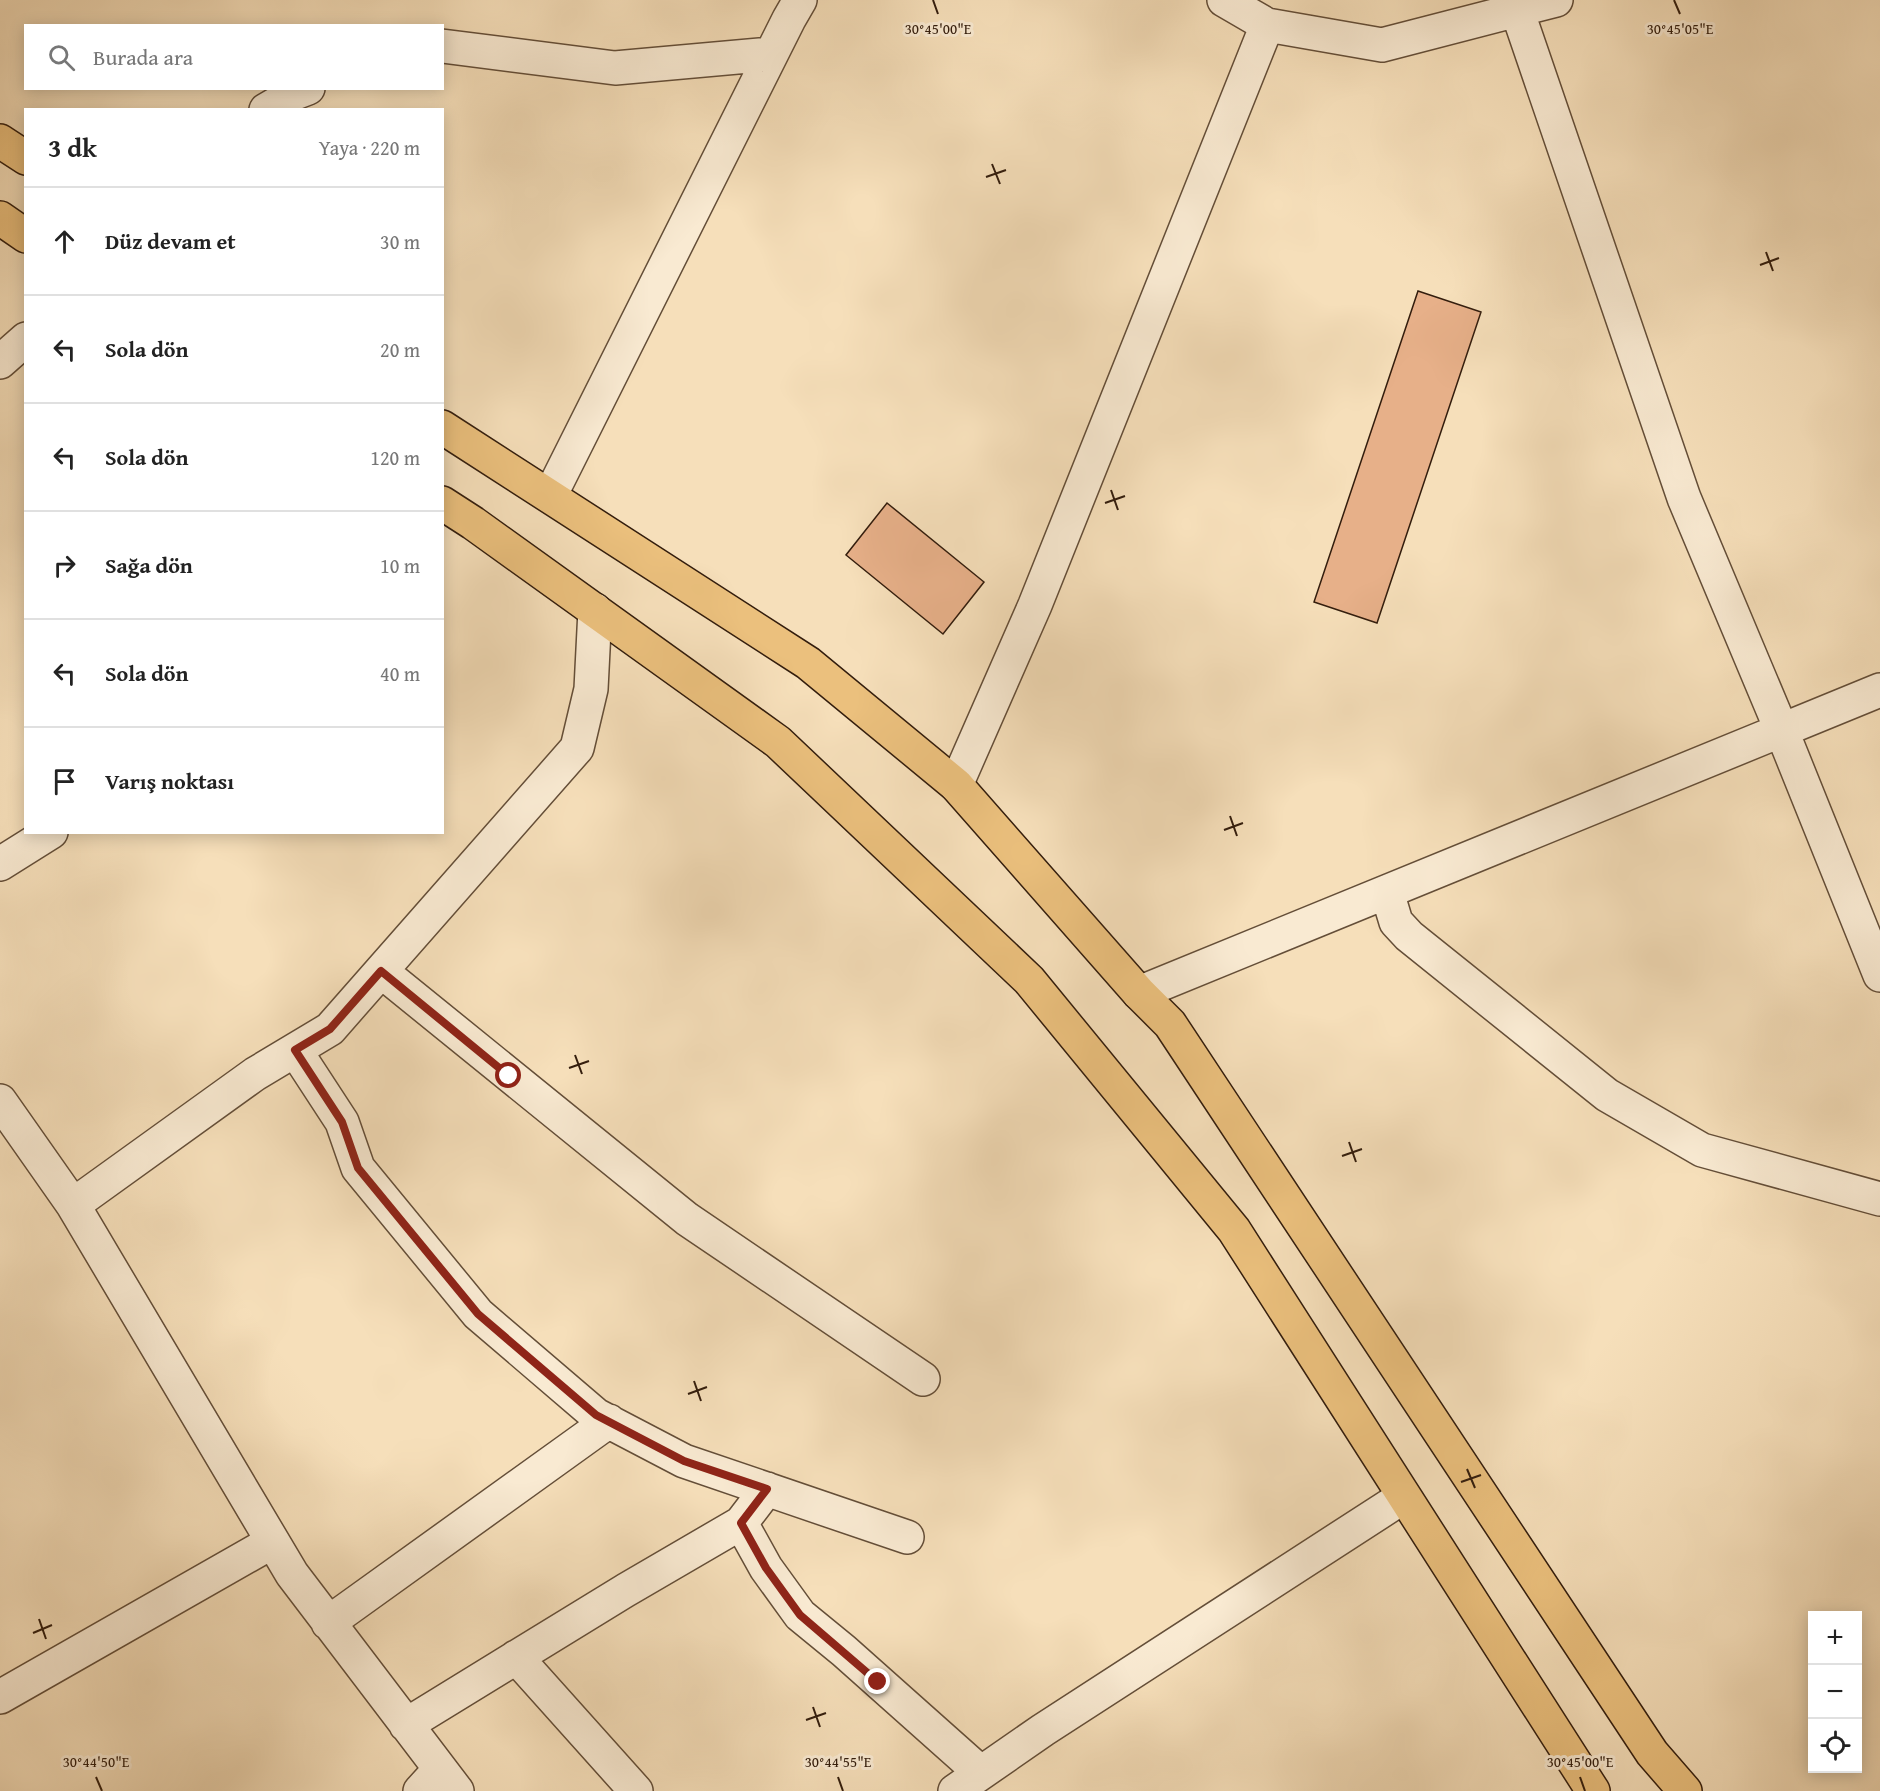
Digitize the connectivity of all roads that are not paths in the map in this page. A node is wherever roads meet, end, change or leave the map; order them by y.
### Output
1 (800, 0) edge
2 (1224, 0) edge
3 (1556, 0) edge
4 (1517, 10) junction
5 (1268, 25) junction
6 (444, 46) edge
7 (771, 54) junction
8 (303, 90) edge
9 (269, 108) edge
10 (0, 141) edge
11 (24, 157) edge
12 (0, 218) edge
13 (24, 235) edge
14 (24, 341) edge
15 (0, 362) edge
16 (444, 428) edge
17 (550, 496) junction
18 (444, 504) edge
19 (595, 610) junction
20 (1880, 690) edge
21 (1781, 729) junction
22 (956, 784) junction
23 (48, 834) edge
24 (0, 864) edge
25 (1387, 892) junction
26 (381, 971) junction
27 (1880, 975) edge
28 (1139, 993) junction
29 (295, 1050) junction
30 (0, 1101) edge
31 (1880, 1199) edge
32 (73, 1206) junction
33 (923, 1379) dead end
34 (609, 1421) junction
35 (767, 1489) junction
36 (1403, 1497) junction
37 (741, 1523) junction
38 (907, 1537) dead end
39 (272, 1542) junction
40 (328, 1623) junction
41 (516, 1657) junction
42 (0, 1697) edge
43 (406, 1725) junction
44 (968, 1782) edge
45 (439, 1784) edge
46 (636, 1791) edge
47 (1593, 1791) edge
48 (1685, 1791) edge

1 - 7 street
2 - 5 street
3 - 4 street
4 - 5 street
4 - 21 street
5 - 22 street
6 - 7 street
7 - 17 street
8 - 9 street
10 - 11 main road
12 - 13 main road
14 - 15 street
16 - 17 main road
17 - 22 main road
18 - 19 main road
19 - 26 street
19 - 36 main road
20 - 21 street
21 - 25 street
21 - 27 street
22 - 28 main road
23 - 24 street
25 - 28 street
25 - 31 street
26 - 29 street
26 - 33 street
28 - 48 main road
29 - 32 street
29 - 34 street
30 - 32 street
32 - 39 street
34 - 35 street
34 - 40 street
35 - 37 street
35 - 38 street
36 - 44 street
36 - 47 main road
37 - 41 street
37 - 44 street
39 - 40 street
39 - 42 street
40 - 43 street
41 - 43 street
41 - 46 street
43 - 45 street

